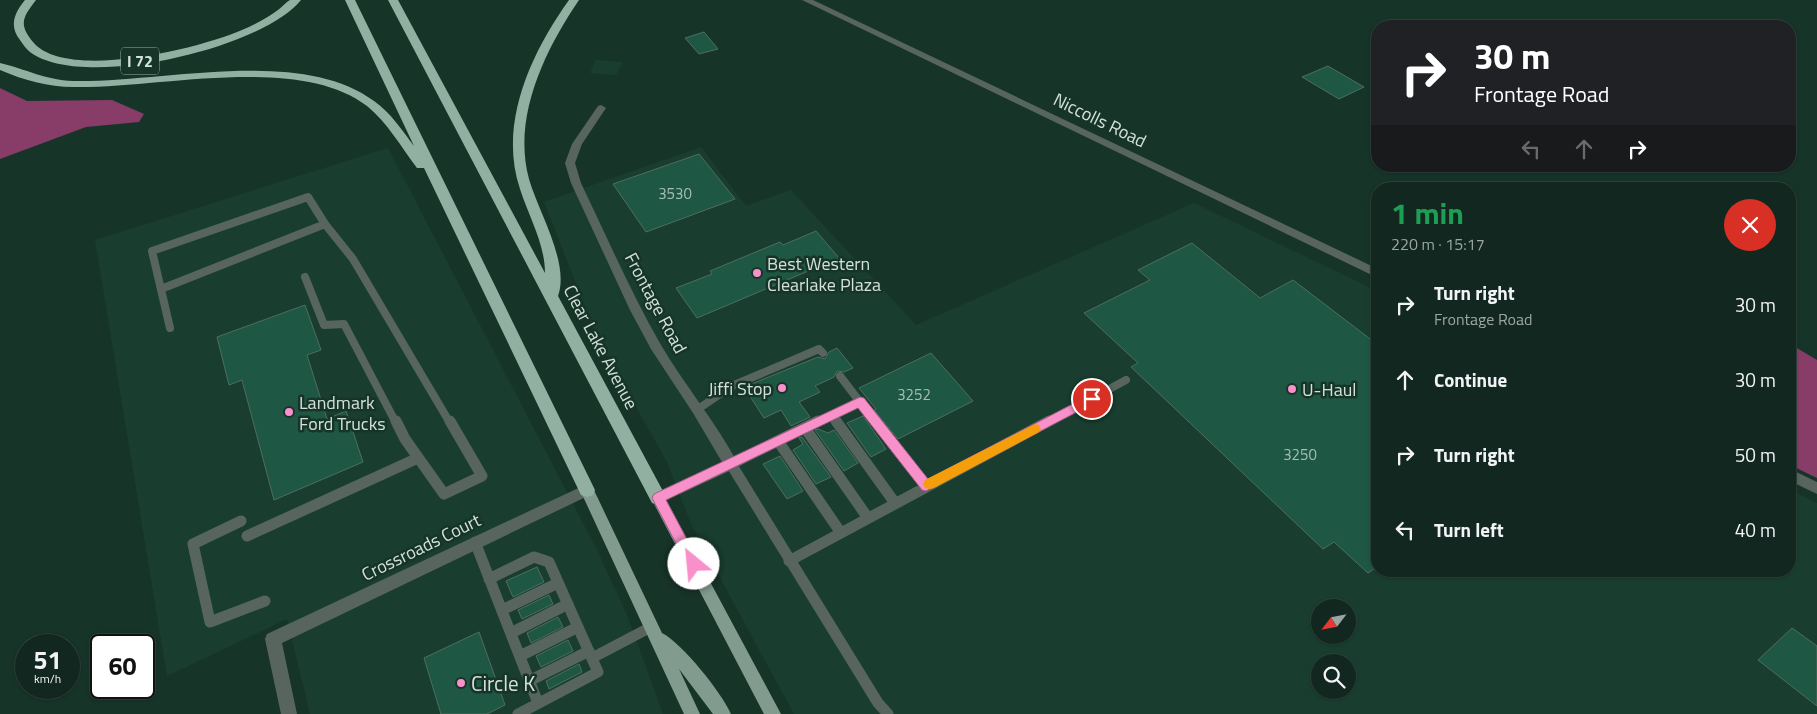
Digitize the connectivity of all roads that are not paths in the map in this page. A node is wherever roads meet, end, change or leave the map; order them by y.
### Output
1 (31, 0) edge
2 (296, 0) edge
3 (350, 0) edge
4 (393, 0) edge
5 (574, 0) edge
6 (806, 0) edge
7 (0, 66) edge
8 (600, 108) dead end
9 (440, 189) junction
10 (325, 224) junction
11 (1371, 271) edge
12 (305, 277) dead end
13 (161, 289) junction
14 (552, 298) junction
15 (170, 328) dead end
16 (823, 353) dead end
17 (840, 376) dead end
18 (1126, 380) dead end
19 (860, 401) junction
20 (698, 409) junction
21 (831, 415) junction
22 (805, 428) junction
23 (778, 441) junction
24 (418, 458) junction
25 (731, 464) junction
26 (1796, 478) edge
27 (926, 486) junction
28 (1817, 488) edge
29 (587, 490) junction
30 (658, 498) junction
31 (895, 503) junction
32 (868, 518) junction
33 (242, 521) dead end
34 (841, 533) junction
35 (247, 536) dead end
36 (475, 542) junction
37 (789, 561) junction
38 (489, 579) junction
39 (558, 583) junction
40 (265, 601) dead end
41 (568, 604) junction
42 (502, 610) junction
43 (578, 627) junction
44 (653, 632) junction
45 (511, 633) junction
46 (590, 655) junction
47 (520, 656) junction
48 (530, 681) junction
49 (538, 703) junction
50 (289, 714) edge
51 (518, 714) edge
52 (692, 714) edge
53 (723, 714) edge
54 (773, 714) edge
55 (888, 714) edge

1 - 2 highway, I 72
3 - 9 highway
4 - 14 highway, Clear Lake Avenue
5 - 14 highway
6 - 11 street, Niccolls Road
7 - 9 highway
8 - 20 street, Frontage Road
9 - 29 highway
10 - 13 lane
10 - 13 lane
10 - 24 lane
12 - 24 lane
13 - 15 lane
14 - 30 highway, Clear Lake Avenue
16 - 20 lane
17 - 19 lane
18 - 27 lane
19 - 21 lane
19 - 27 lane
20 - 25 street, Frontage Road
21 - 22 lane
21 - 31 lane
22 - 23 lane
22 - 32 lane
23 - 25 lane
23 - 34 lane
24 - 35 lane
25 - 30 street
25 - 37 lane
26 - 28 street
27 - 31 lane
29 - 36 street, Crossroads Court
29 - 44 main road
30 - 54 main road, Clear Lake Avenue
31 - 32 lane
32 - 34 lane
33 - 40 lane
34 - 37 lane
36 - 38 lane
36 - 50 street, Crossroads Court
37 - 55 lane
38 - 39 lane
38 - 42 lane
39 - 41 lane
39 - 42 lane
41 - 43 lane
41 - 45 lane
42 - 45 lane
43 - 46 lane
43 - 47 lane
44 - 46 lane
44 - 52 main road
44 - 53 main road
45 - 47 lane
46 - 48 lane
46 - 49 lane
47 - 48 lane
48 - 49 lane
49 - 51 lane

